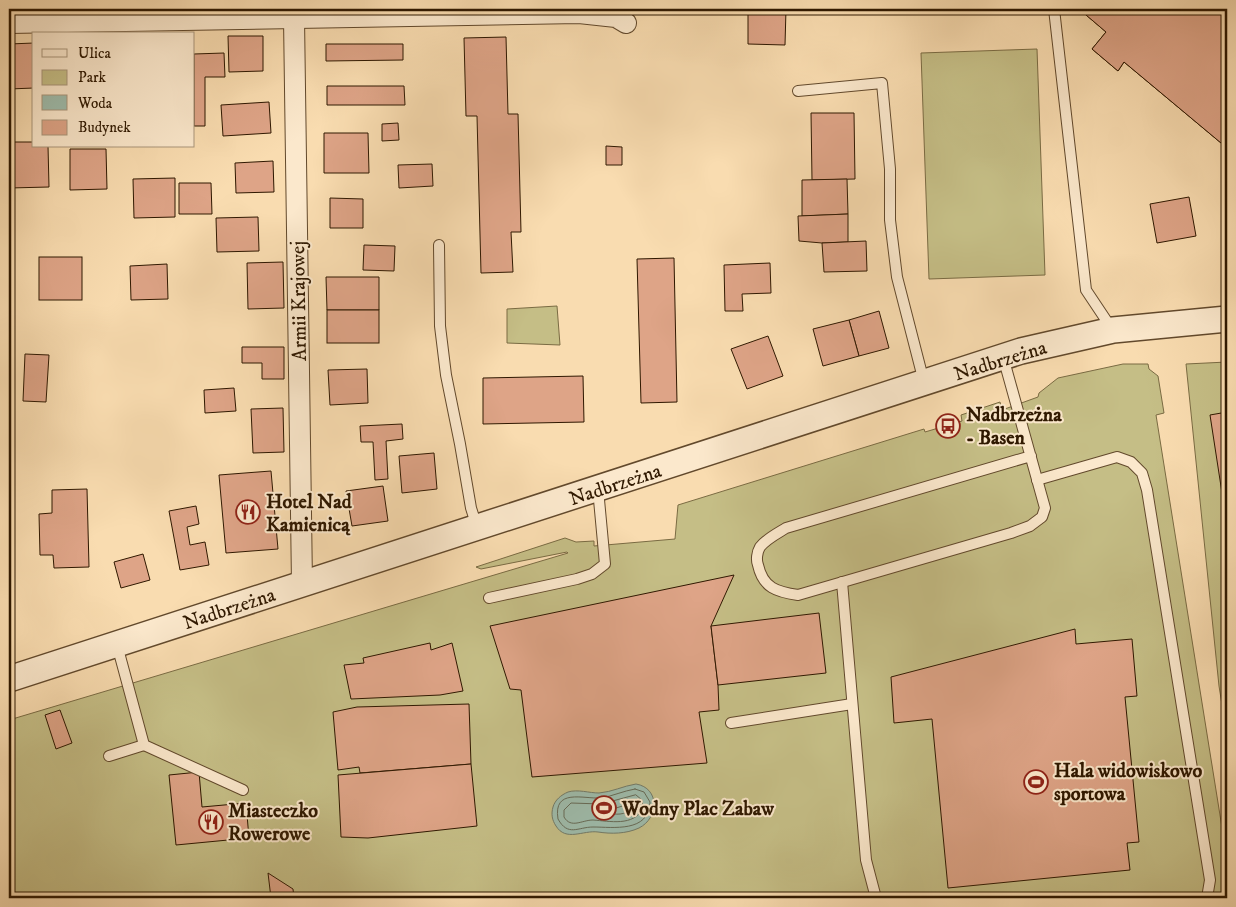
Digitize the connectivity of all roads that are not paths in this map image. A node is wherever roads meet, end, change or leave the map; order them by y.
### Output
1 (1054, 9) edge
2 (454, 12) edge
3 (294, 18) junction
4 (9, 23) edge
5 (626, 23) dead end
6 (798, 91) dead end
7 (439, 245) dead end
8 (1227, 319) edge
9 (1113, 330) junction
10 (1003, 357) junction
11 (924, 383) junction
12 (1031, 456) junction
13 (1037, 480) junction
14 (598, 489) junction
15 (477, 528) junction
16 (842, 582) junction
17 (302, 584) junction
18 (489, 598) dead end
19 (117, 644) junction
20 (9, 679) edge
21 (852, 704) junction
22 (731, 723) dead end
23 (144, 746) junction
24 (109, 756) dead end
25 (243, 790) dead end
26 (876, 898) edge
27 (1207, 898) edge

1 - 9 lane
2 - 3 street
2 - 5 street
3 - 4 street
3 - 17 street, Armii Krajowej
6 - 11 lane
7 - 15 lane
8 - 9 street, Nadbrzeżna
9 - 10 street, Nadbrzeżna
10 - 11 street, Nadbrzeżna
10 - 12 lane
11 - 14 street, Nadbrzeżna
12 - 13 lane
12 - 16 lane
13 - 16 lane
13 - 27 lane
14 - 15 street, Nadbrzeżna
14 - 18 lane
15 - 17 street, Nadbrzeżna
16 - 21 lane
17 - 19 street, Nadbrzeżna
19 - 20 street, Nadbrzeżna
19 - 23 lane
21 - 22 lane
21 - 26 lane
23 - 24 lane
23 - 25 lane

